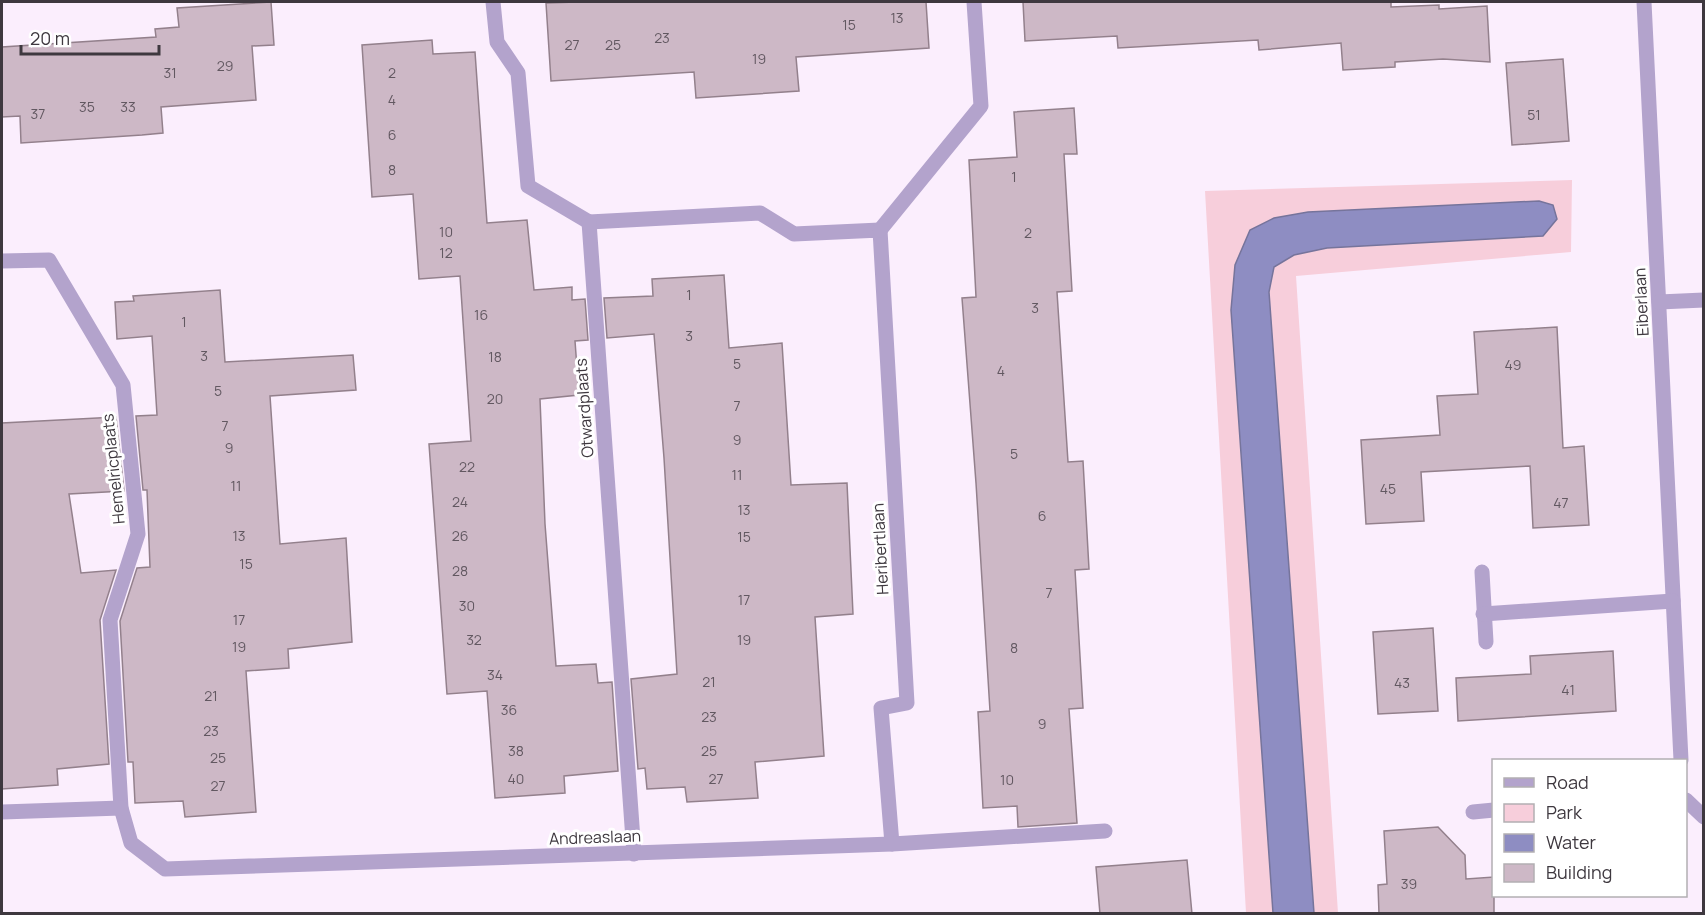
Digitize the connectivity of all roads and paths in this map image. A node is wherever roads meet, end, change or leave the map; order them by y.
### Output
1 (493, 2) edge
2 (974, 2) edge
3 (1644, 2) edge
4 (589, 222) junction
5 (880, 230) junction
6 (2, 261) edge
7 (1704, 300) edge
8 (1659, 302) junction
9 (1482, 572) dead end
10 (1673, 601) junction
11 (1484, 614) junction
12 (1486, 642) dead end
13 (1682, 759) edge
14 (1687, 801) edge
15 (121, 808) junction
16 (1492, 810) edge
17 (2, 812) edge
18 (1473, 812) dead end
19 (1704, 817) edge
20 (1105, 831) dead end
21 (892, 844) junction
22 (634, 854) junction

1 - 4 street
2 - 5 street
3 - 8 street, Eiberlaan
4 - 5 street
4 - 22 street, Otwardplaats
5 - 21 street, Heribertlaan
6 - 15 street, Hemelricplaats
7 - 8 street
8 - 10 street, Eiberlaan
9 - 11 street
10 - 11 street
10 - 13 street, Eiberlaan
11 - 12 street
14 - 19 street
15 - 17 street
15 - 22 street, Andreaslaan
16 - 18 street
20 - 21 street, Andreaslaan
21 - 22 street, Andreaslaan

